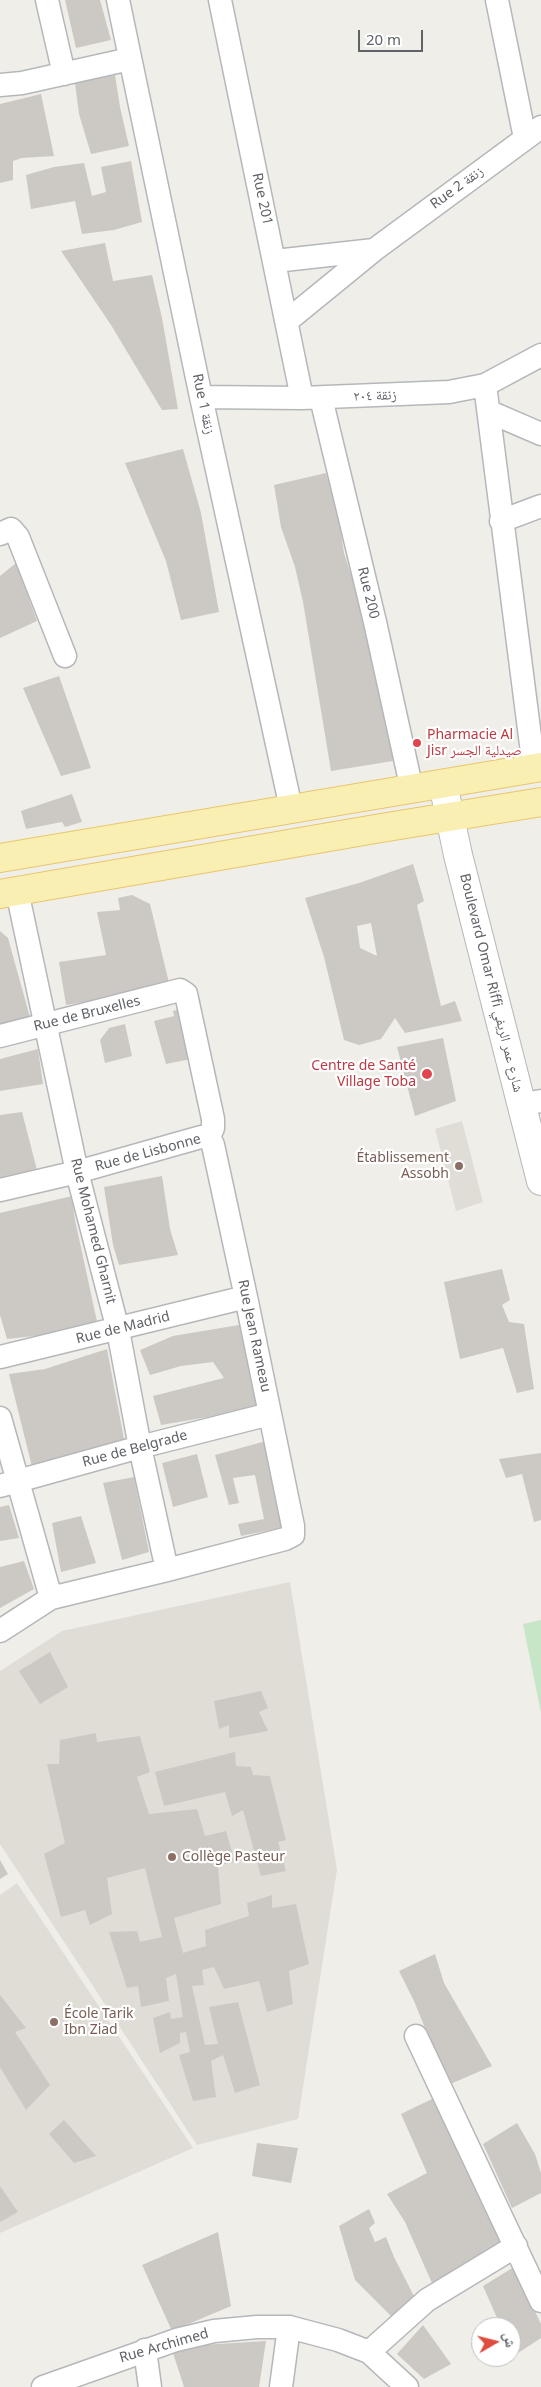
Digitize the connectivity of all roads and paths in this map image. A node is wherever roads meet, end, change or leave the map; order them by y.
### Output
1 (47, 0) edge
2 (118, 0) edge
3 (220, 0) edge
4 (497, 0) edge
5 (130, 60) junction
6 (64, 74) junction
7 (0, 85) edge
8 (533, 133) edge
9 (374, 250) junction
10 (275, 261) junction
11 (287, 320) junction
12 (541, 355) edge
13 (485, 385) junction
14 (201, 397) junction
15 (311, 398) junction
16 (490, 412) junction
17 (541, 434) edge
18 (541, 506) edge
19 (501, 521) junction
20 (6, 532) edge
21 (65, 656) dead end
22 (537, 768) edge
23 (443, 784) junction
24 (412, 790) junction
25 (541, 802) edge
26 (291, 808) junction
27 (450, 818) junction
28 (0, 858) edge
29 (9, 893) edge
30 (174, 992) joint
31 (45, 1026) junction
32 (0, 1036) edge
33 (531, 1102) edge
34 (209, 1137) junction
35 (77, 1172) junction
36 (541, 1181) edge
37 (0, 1190) edge
38 (246, 1297) junction
39 (118, 1330) junction
40 (0, 1358) edge
41 (270, 1414) junction
42 (0, 1418) edge
43 (140, 1447) junction
44 (8, 1484) edge
45 (167, 1570) junction
46 (51, 1598) junction
47 (0, 1631) edge
48 (416, 2036) dead end
49 (516, 2246) junction
50 (541, 2301) edge
51 (289, 2327) junction
52 (145, 2350) junction
53 (369, 2352) junction
54 (43, 2387) edge
55 (150, 2387) edge
56 (281, 2387) edge
57 (407, 2387) edge

1 - 6 street
2 - 5 street, Rue 1 زنقة
3 - 10 street, Rue 201
4 - 8 street
5 - 6 street
5 - 14 street, Rue 1 زنقة
6 - 7 street
8 - 9 street, Rue 2 زنقة
9 - 10 street
9 - 11 street, Rue 2 زنقة
10 - 11 street, Rue 201
11 - 15 street, Rue 201
12 - 13 street, زنقة ٢٠٤
13 - 15 street, زنقة ٢٠٤
13 - 16 street
14 - 15 street, زنقة ٢٠٤
14 - 26 street, Rue 1 زنقة
15 - 24 street, Rue 200
16 - 17 street
16 - 19 street
18 - 19 street
19 - 22 street
20 - 21 street
22 - 23 main road
23 - 24 main road
23 - 27 street, Boulevard Omar Riffi شارع عمر الريفي
24 - 26 main road
25 - 27 main road
26 - 28 main road
27 - 29 main road
27 - 33 street, Boulevard Omar Riffi شارع عمر الريفي
29 - 31 street, Rue Mohamed Gharnit
30 - 31 street, Rue de Bruxelles
30 - 34 street, Rue Jean Rameau
31 - 32 street, Rue de Bruxelles
31 - 35 street, Rue Mohamed Gharnit
33 - 36 street, Boulevard Omar Riffi شارع عمر الريفي
34 - 35 street, Rue de Lisbonne
34 - 38 street, Rue Jean Rameau
35 - 37 street, Rue de Lisbonne
35 - 39 street, Rue Mohamed Gharnit
38 - 39 street, Rue de Madrid
38 - 41 street, Rue Jean Rameau
39 - 40 street, Rue de Madrid
39 - 43 street, Rue Mohamed Gharnit
41 - 43 street, Rue de Belgrade
41 - 45 street, Rue Jean Rameau
42 - 44 street
43 - 44 street, Rue de Belgrade
43 - 45 street, Rue Mohamed Gharnit
44 - 46 street
45 - 46 street
46 - 47 street
48 - 49 street
49 - 50 street
49 - 53 street
51 - 52 street, Rue Archimed
51 - 53 street, Rue Archimed
51 - 56 street
52 - 54 street, Rue Archimed
52 - 55 street
53 - 57 street

